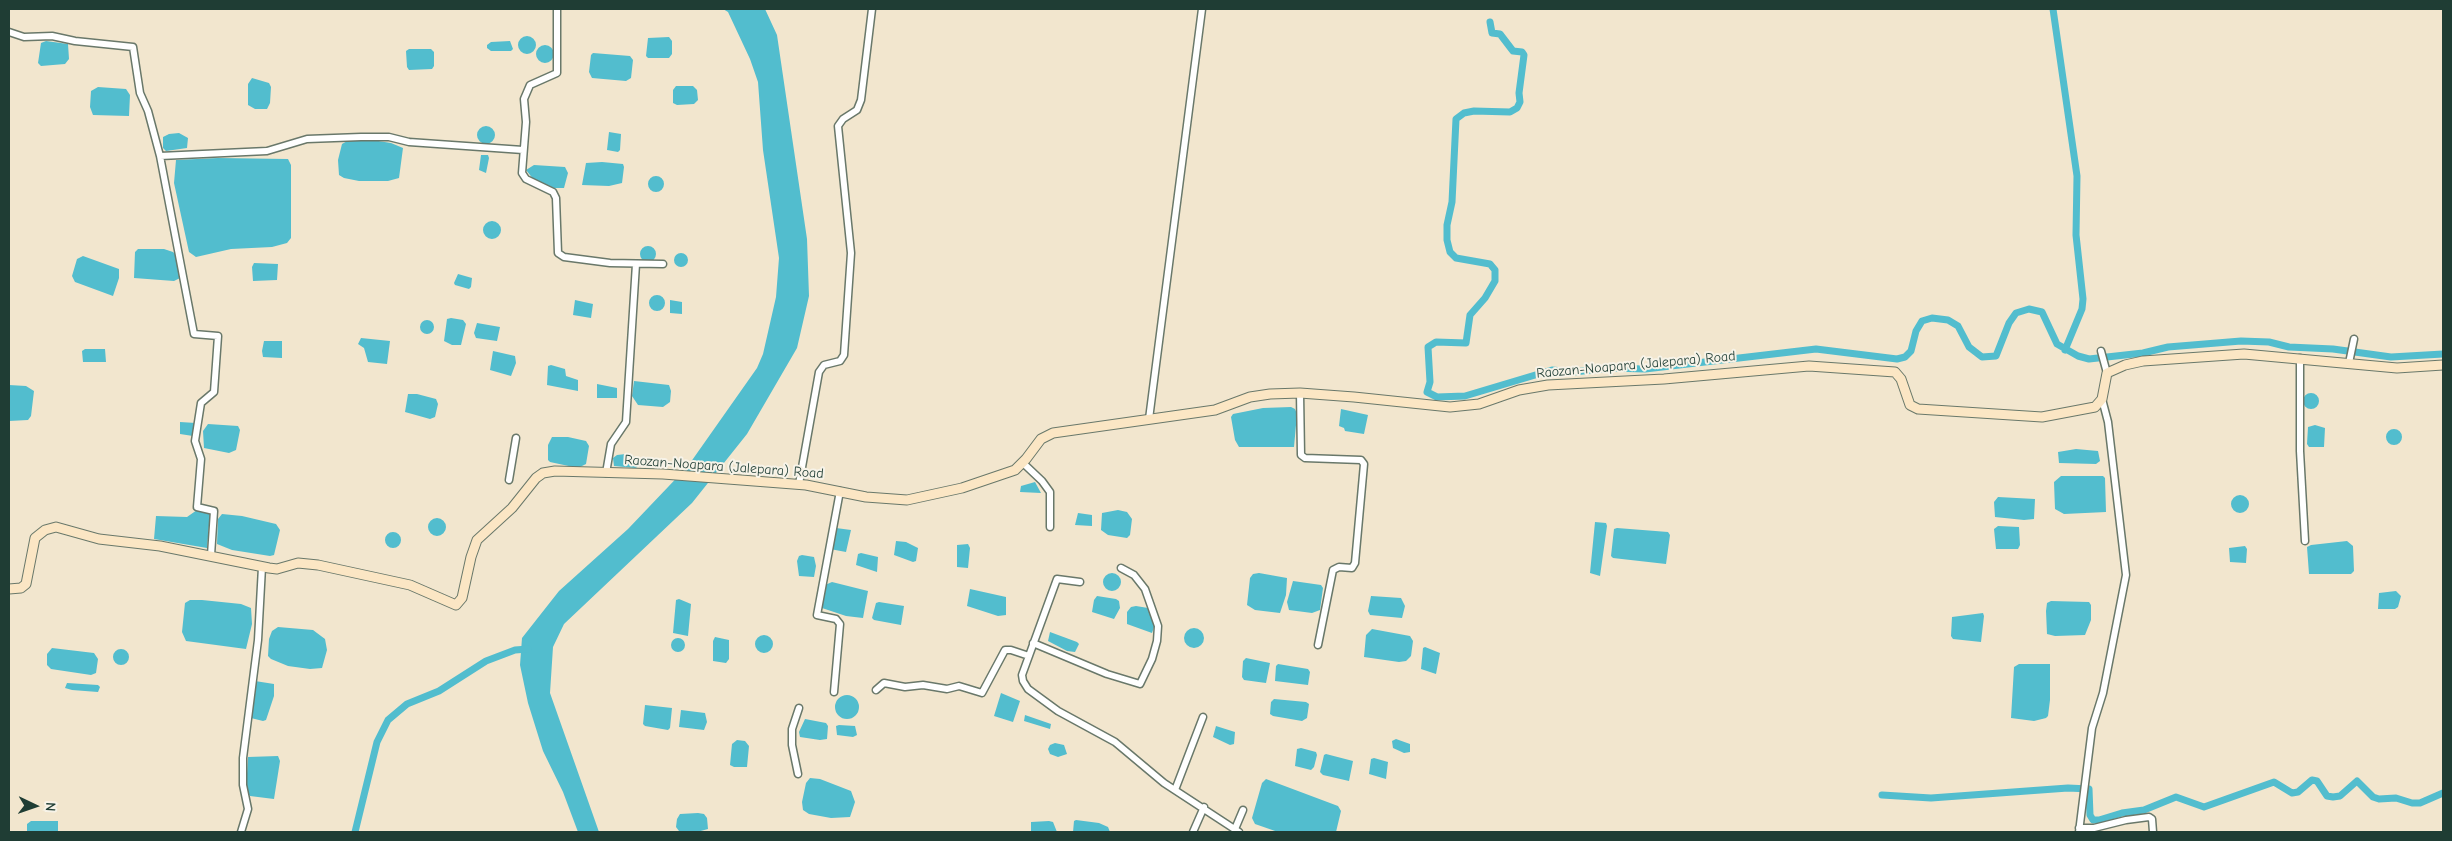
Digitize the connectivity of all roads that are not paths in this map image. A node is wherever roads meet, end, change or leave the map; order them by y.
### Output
1 (557, 9) edge
2 (872, 9) edge
3 (1202, 9) edge
4 (9, 32) edge
5 (523, 150) junction
6 (160, 156) junction
7 (636, 264) junction
8 (663, 264) dead end
9 (2354, 339) dead end
10 (2101, 351) dead end
11 (2300, 358) junction
12 (2350, 361) junction
13 (2443, 365) edge
14 (2105, 370) junction
15 (1300, 393) junction
16 (2102, 399) junction
17 (1149, 419) junction
18 (516, 438) dead end
19 (1023, 463) junction
20 (606, 473) junction
21 (509, 480) dead end
22 (799, 484) junction
23 (840, 491) junction
24 (1050, 527) dead end
25 (2304, 541) dead end
26 (211, 555) junction
27 (262, 567) junction
28 (1121, 568) dead end
29 (1080, 582) dead end
30 (9, 590) edge
31 (1033, 643) junction
32 (1318, 645) dead end
33 (1029, 656) junction
34 (876, 690) dead end
35 (834, 692) dead end
36 (799, 708) dead end
37 (1203, 717) dead end
38 (798, 774) dead end
39 (1175, 790) junction
40 (1204, 808) junction
41 (1243, 810) dead end
42 (1237, 830) edge
43 (2079, 830) edge
44 (241, 832) edge
45 (1194, 832) edge
46 (2153, 832) edge

1 - 5 street
2 - 22 street
3 - 17 street
4 - 6 street
5 - 6 street
5 - 7 street
6 - 26 street
7 - 8 street
7 - 20 street
9 - 12 street
10 - 14 street
11 - 12 main road
11 - 14 main road
11 - 25 street
12 - 13 main road
14 - 16 main road
15 - 16 main road, Raozan-Noapara (Jalepara) Road
15 - 17 main road, Raozan-Noapara (Jalepara) Road
15 - 32 street
16 - 43 street
17 - 19 main road, Raozan-Noapara (Jalepara) Road
18 - 21 street
19 - 23 main road, Raozan-Noapara (Jalepara) Road
19 - 24 street
20 - 22 main road, Raozan-Noapara (Jalepara) Road
20 - 27 main road, Raozan-Noapara (Jalepara) Road
22 - 23 main road, Raozan-Noapara (Jalepara) Road
23 - 35 street
26 - 27 main road, Raozan-Noapara (Jalepara) Road
26 - 30 main road, Raozan-Noapara (Jalepara) Road
27 - 44 street
28 - 31 street
29 - 31 street
31 - 33 street
33 - 34 street
33 - 39 street
36 - 38 street
37 - 39 street
39 - 40 street
40 - 42 street
40 - 45 street
41 - 42 street
43 - 46 street

